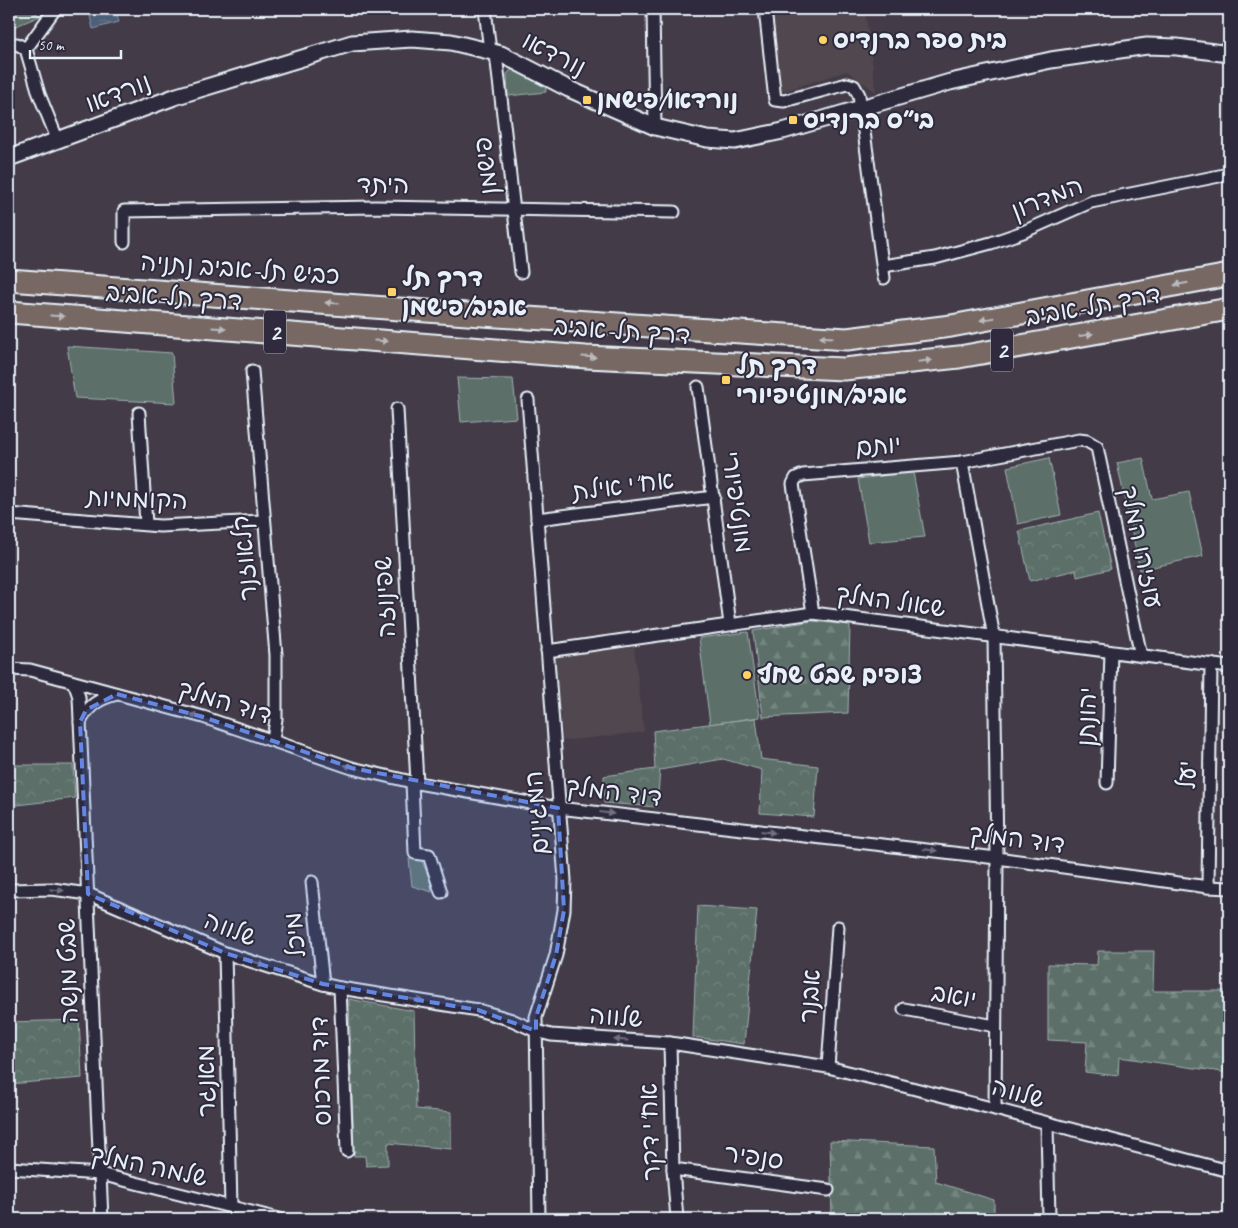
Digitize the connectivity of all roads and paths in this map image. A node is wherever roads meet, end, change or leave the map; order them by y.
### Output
1 (54, 9) edge
2 (485, 9) edge
3 (653, 9) edge
4 (765, 9) edge
5 (9, 44) edge
6 (26, 48) junction
7 (493, 52) junction
8 (1229, 54) edge
9 (861, 108) junction
10 (655, 127) junction
11 (58, 141) junction
12 (9, 158) edge
13 (1229, 174) edge
14 (514, 209) junction
15 (674, 212) dead end
16 (124, 242) dead end
17 (521, 272) dead end
18 (1229, 275) edge
19 (9, 280) edge
20 (1229, 309) edge
21 (9, 312) edge
22 (468, 314) joint
23 (252, 371) dead end
24 (698, 387) dead end
25 (528, 400) dead end
26 (397, 410) dead end
27 (139, 413) dead end
28 (1097, 447) joint
29 (962, 462) junction
30 (714, 497) junction
31 (9, 514) edge
32 (537, 519) junction
33 (264, 521) junction
34 (146, 524) junction
35 (813, 613) junction
36 (730, 624) junction
37 (994, 637) junction
38 (547, 651) junction
39 (1111, 652) junction
40 (1141, 656) junction
41 (1211, 664) junction
42 (1229, 667) edge
43 (9, 669) edge
44 (72, 682) junction
45 (117, 694) junction
46 (80, 722) junction
47 (273, 740) junction
48 (415, 782) junction
49 (1107, 783) dead end
50 (558, 808) junction
51 (997, 858) junction
52 (312, 882) dead end
53 (1208, 887) junction
54 (1229, 888) edge
55 (9, 890) edge
56 (441, 892) dead end
57 (88, 894) junction
58 (838, 927) dead end
59 (225, 953) junction
60 (322, 984) junction
61 (340, 988) junction
62 (904, 1009) dead end
63 (995, 1026) junction
64 (536, 1031) junction
65 (670, 1043) junction
66 (828, 1067) junction
67 (995, 1109) junction
68 (1046, 1124) junction
69 (347, 1151) dead end
70 (9, 1168) edge
71 (673, 1169) junction
72 (1229, 1171) edge
73 (100, 1174) junction
74 (828, 1190) dead end
75 (231, 1207) junction
76 (102, 1219) edge
77 (279, 1219) edge
78 (538, 1219) edge
79 (677, 1219) edge
80 (1049, 1219) edge

1 - 6 street
2 - 7 street, פישמן
3 - 10 street
4 - 9 street
5 - 6 street
6 - 11 street
7 - 10 street, נורדאו
7 - 11 street, נורדאו
7 - 14 street, פישמן
8 - 9 street, נורדאו
9 - 10 street, נורדאו
9 - 13 street, המדרון
11 - 12 street, נורדאו
14 - 15 street, היתד
14 - 16 street, היתד
14 - 17 street, פישמן
18 -> 22 highway, דרך תל-אביב / 2
22 -> 19 highway, כביש תל-אביב נתניה / 2
21 -> 20 highway, דרך תל-אביב / 2
23 - 33 street, קלאוזנר
24 - 30 street, מונטיפיורי
25 - 32 street, המגינים
26 - 48 street, שפינוזה
27 - 34 street
28 - 29 street, יותם
28 - 40 street, עוזיהו המלך
29 - 35 street, יותם
29 - 37 street
30 - 32 street, אח''י אילת
30 - 36 street, מונטיפיורי
31 - 34 street, הקוממיות
32 - 38 street, המגינים
33 - 34 street, הקוממיות
33 - 47 street, קלאוזנר
35 - 36 street, שאול המלך
35 - 37 street, שאול המלך
36 - 38 street, שאול המלך
37 - 39 street, שאול המלך
37 - 51 street
38 - 50 street, המגינים
39 - 40 street, שאול המלך
39 - 49 street, יהונתן
40 - 41 street, שאול המלך
41 - 42 street, שאול המלך
41 - 53 street, יעל
43 - 44 street, דוד המלך
44 - 45 street, דוד המלך
44 - 46 street, שבט מנשה
45 - 46 street
47 -> 45 street, דוד המלך
46 - 57 street, שבט מנשה
48 -> 47 street, דוד המלך
50 -> 48 street, דוד המלך
48 - 56 street, שפינוזה
50 -> 51 street, דוד המלך
50 - 64 street, המגינים
51 - 53 street, דוד המלך
51 - 63 street
52 - 60 street, מיכל
53 - 54 street, דוד המלך
55 -> 57 street, שלווה
57 - 59 street, שלווה
57 - 73 street, שבט מנשה
58 - 66 street, אבנר
59 -> 60 street, שלווה
59 - 75 street, מאנגר
60 - 61 street, שלווה
61 -> 64 street, שלווה
61 - 69 street, דוד מרכוס
62 - 63 street, יואב
63 - 67 street
65 -> 64 street, שלווה
64 - 78 street, המגינים
65 - 66 street, שלווה
65 - 71 street, אח"י דקר
66 - 67 street, שלווה
67 - 68 street, שלווה
68 - 72 street, שלווה
68 - 80 street
70 - 73 street, שלמה המלך
71 - 74 street, סנפיר
71 - 79 street, אח"י דקר
73 - 75 street, שלמה המלך
73 - 76 street, שבט מנשה
75 - 77 street, שלמה המלך

